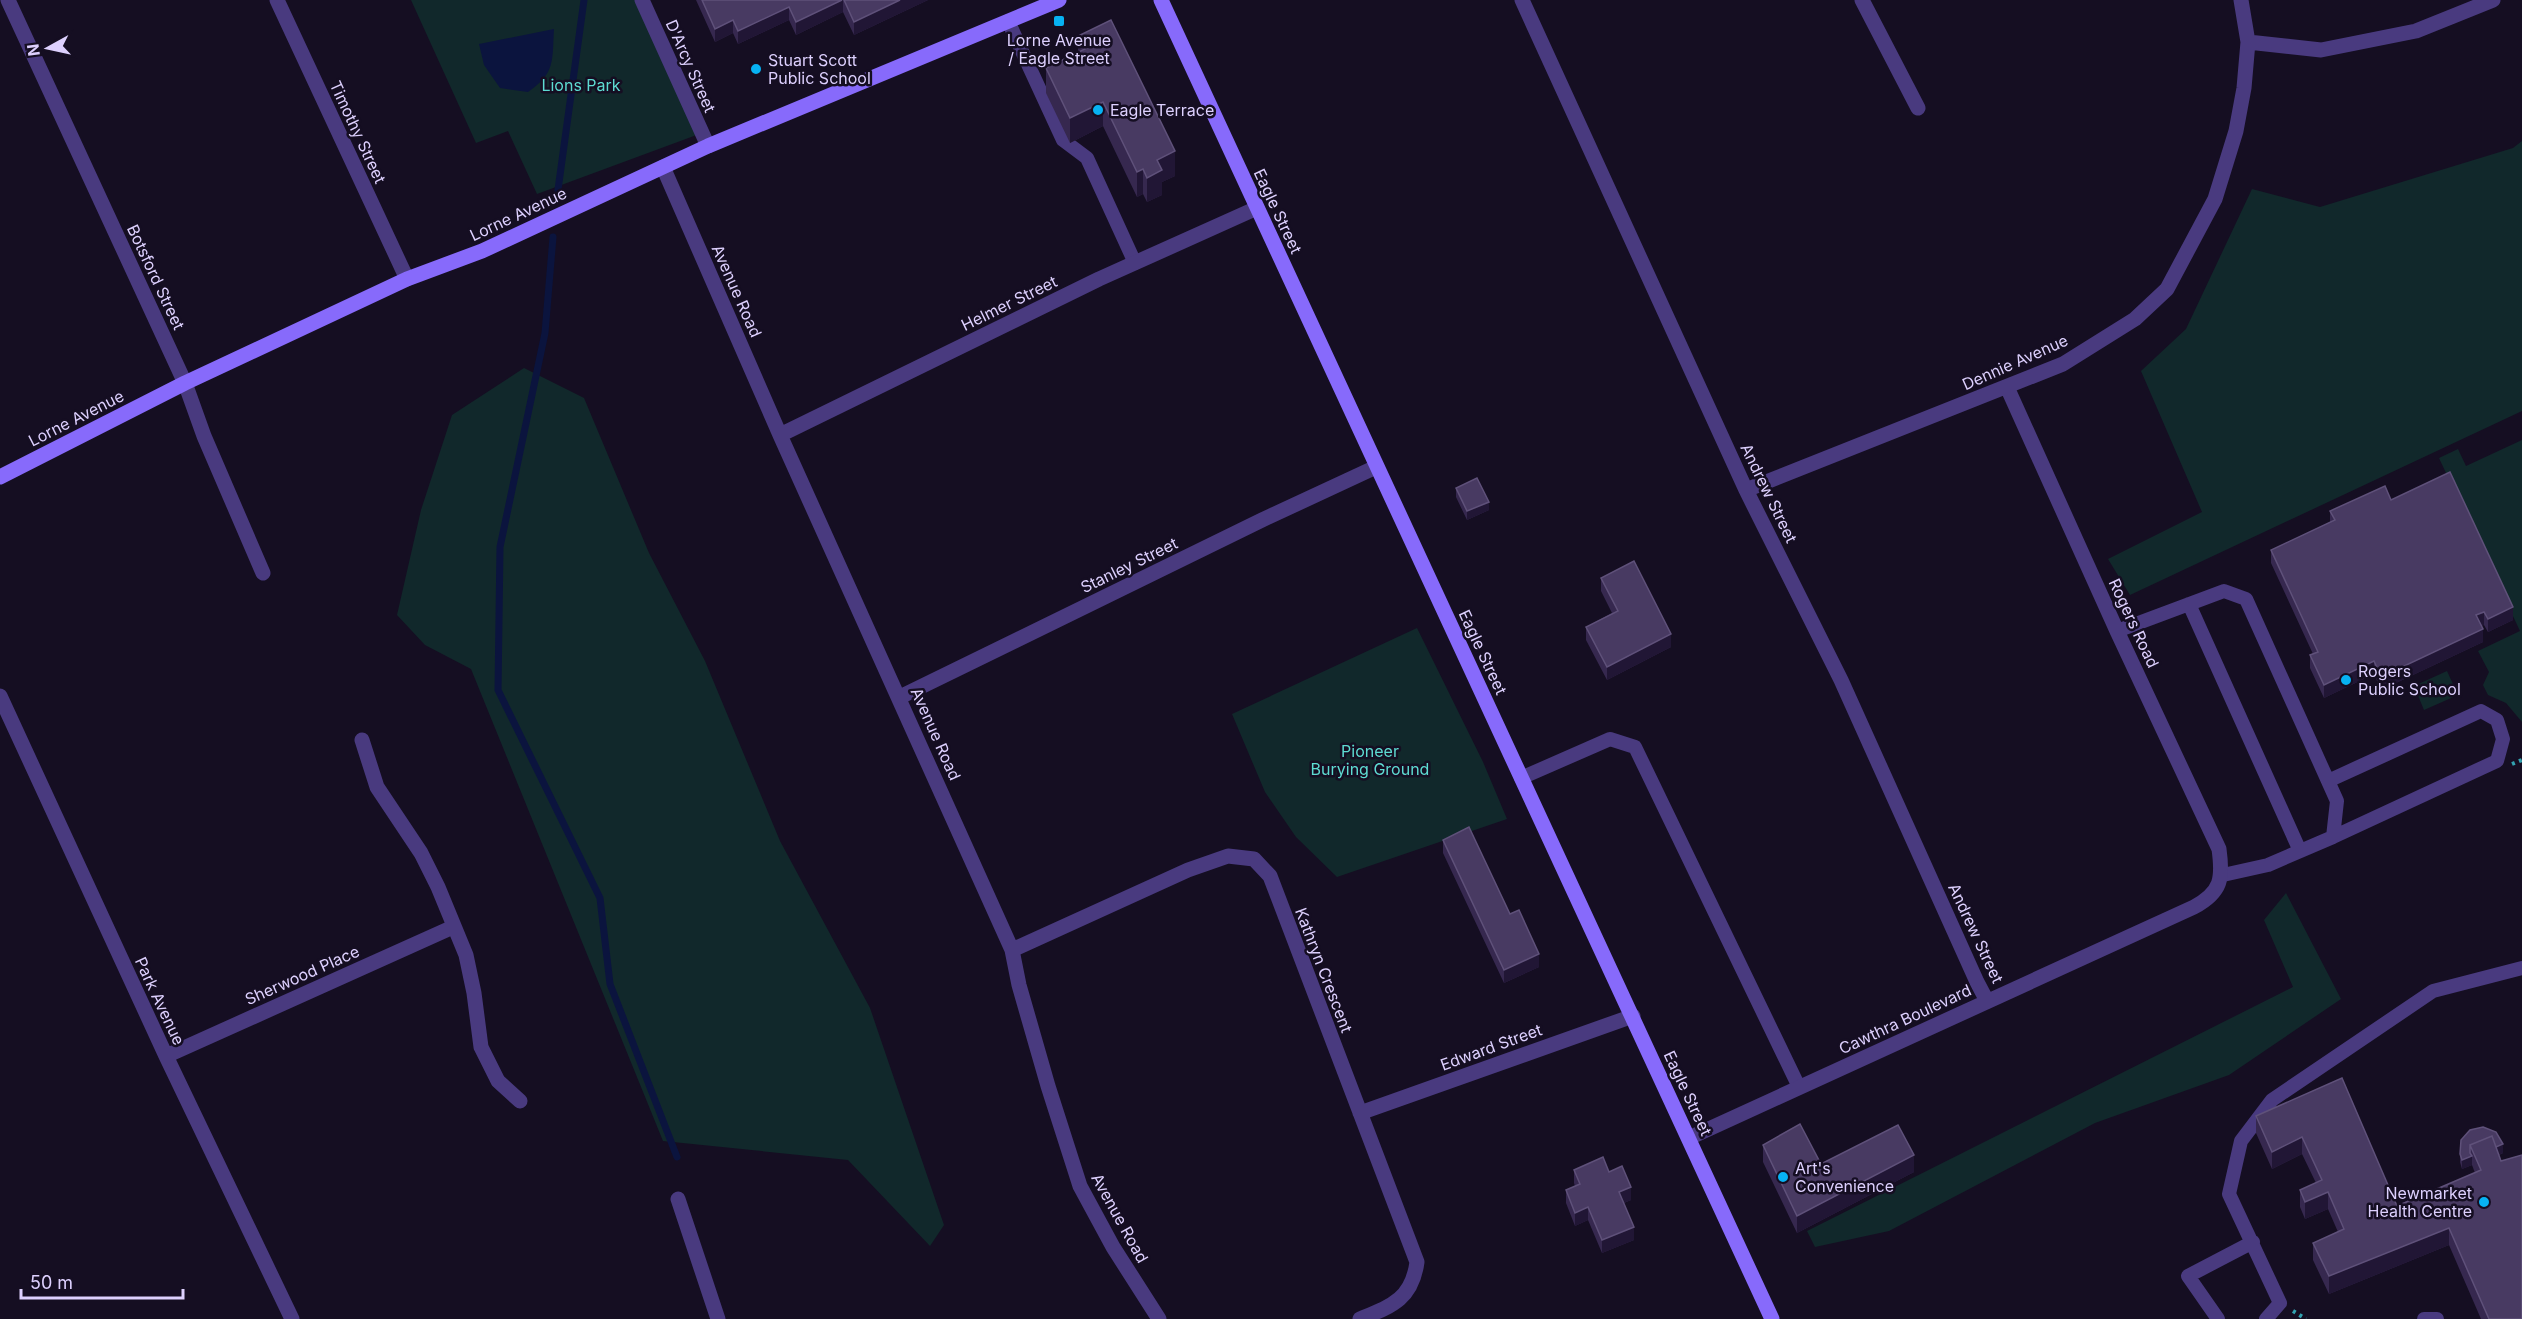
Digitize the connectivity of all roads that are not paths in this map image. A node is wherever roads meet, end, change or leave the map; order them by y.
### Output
1 (8, 0) edge
2 (277, 0) edge
3 (642, 0) edge
4 (1059, 0) edge
5 (1161, 0) edge
6 (1522, 0) edge
7 (1862, 0) edge
8 (2241, 0) edge
9 (2493, 0) edge
10 (1008, 21) junction
11 (2248, 42) junction
12 (1918, 108) dead end
13 (708, 146) junction
14 (663, 166) junction
15 (1257, 208) junction
16 (1135, 263) junction
17 (407, 279) junction
18 (184, 383) junction
19 (2007, 387) junction
20 (780, 435) junction
21 (1376, 467) junction
22 (0, 477) edge
23 (1746, 490) junction
24 (263, 573) dead end
25 (2189, 604) junction
26 (2117, 631) junction
27 (0, 696) edge
28 (900, 697) junction
29 (362, 740) dead end
30 (1521, 778) junction
31 (2328, 781) junction
32 (2333, 837) junction
33 (2300, 851) junction
34 (2223, 875) junction
35 (453, 927) junction
36 (1012, 950) junction
37 (2522, 968) edge
38 (1988, 1000) junction
39 (1633, 1016) junction
40 (166, 1056) junction
41 (1799, 1087) junction
42 (520, 1101) dead end
43 (1360, 1113) junction
44 (1689, 1138) junction
45 (678, 1199) dead end
46 (2253, 1242) junction
47 (292, 1319) edge
48 (718, 1319) edge
49 (1159, 1319) edge
50 (1360, 1319) edge
51 (1772, 1319) edge
52 (2218, 1319) edge
53 (2266, 1319) edge
54 (2424, 1319) edge
55 (2437, 1319) edge

1 - 18 street, Botsford Street
2 - 17 street, Timothy Street
3 - 13 street, D'Arcy Street
4 - 10 main road, Lorne Avenue
5 - 15 main road, Eagle Street
6 - 23 street, Andrew Street
7 - 12 street
8 - 11 street, Dennie Avenue
9 - 11 street
10 - 13 main road, Lorne Avenue
10 - 16 lane
11 - 19 street, Dennie Avenue
13 - 14 main road, Lorne Avenue
14 - 17 main road, Lorne Avenue
14 - 20 street, Avenue Road
15 - 16 street, Helmer Street
15 - 21 main road, Eagle Street
16 - 20 street, Helmer Street
17 - 18 main road, Lorne Avenue
18 - 22 main road, Lorne Avenue
18 - 24 street, Botsford Street
19 - 23 street, Dennie Avenue
19 - 26 street, Rogers Road
20 - 28 street, Avenue Road
21 - 28 street, Stanley Street
21 - 30 main road, Eagle Street
23 - 38 street, Andrew Street
25 - 26 lane
25 - 31 lane
25 - 33 lane
26 - 34 street, Rogers Road
27 - 40 street, Park Avenue
28 - 36 street, Avenue Road
29 - 35 street
30 - 39 main road, Eagle Street
30 - 41 lane
31 - 32 lane
31 - 32 lane
32 - 33 lane
33 - 34 lane
34 - 38 street, Cawthra Boulevard
35 - 40 street, Sherwood Place
35 - 42 street
36 - 43 street, Kathryn Crescent
36 - 49 street, Avenue Road
37 - 46 lane
38 - 41 street, Cawthra Boulevard
39 - 43 street, Edward Street
39 - 44 main road, Eagle Street
40 - 47 street, Park Avenue
41 - 44 street, Cawthra Boulevard
43 - 50 street, Kathryn Crescent
44 - 51 main road, Eagle Street
45 - 48 street
46 - 52 lane
46 - 53 lane
54 - 55 lane

